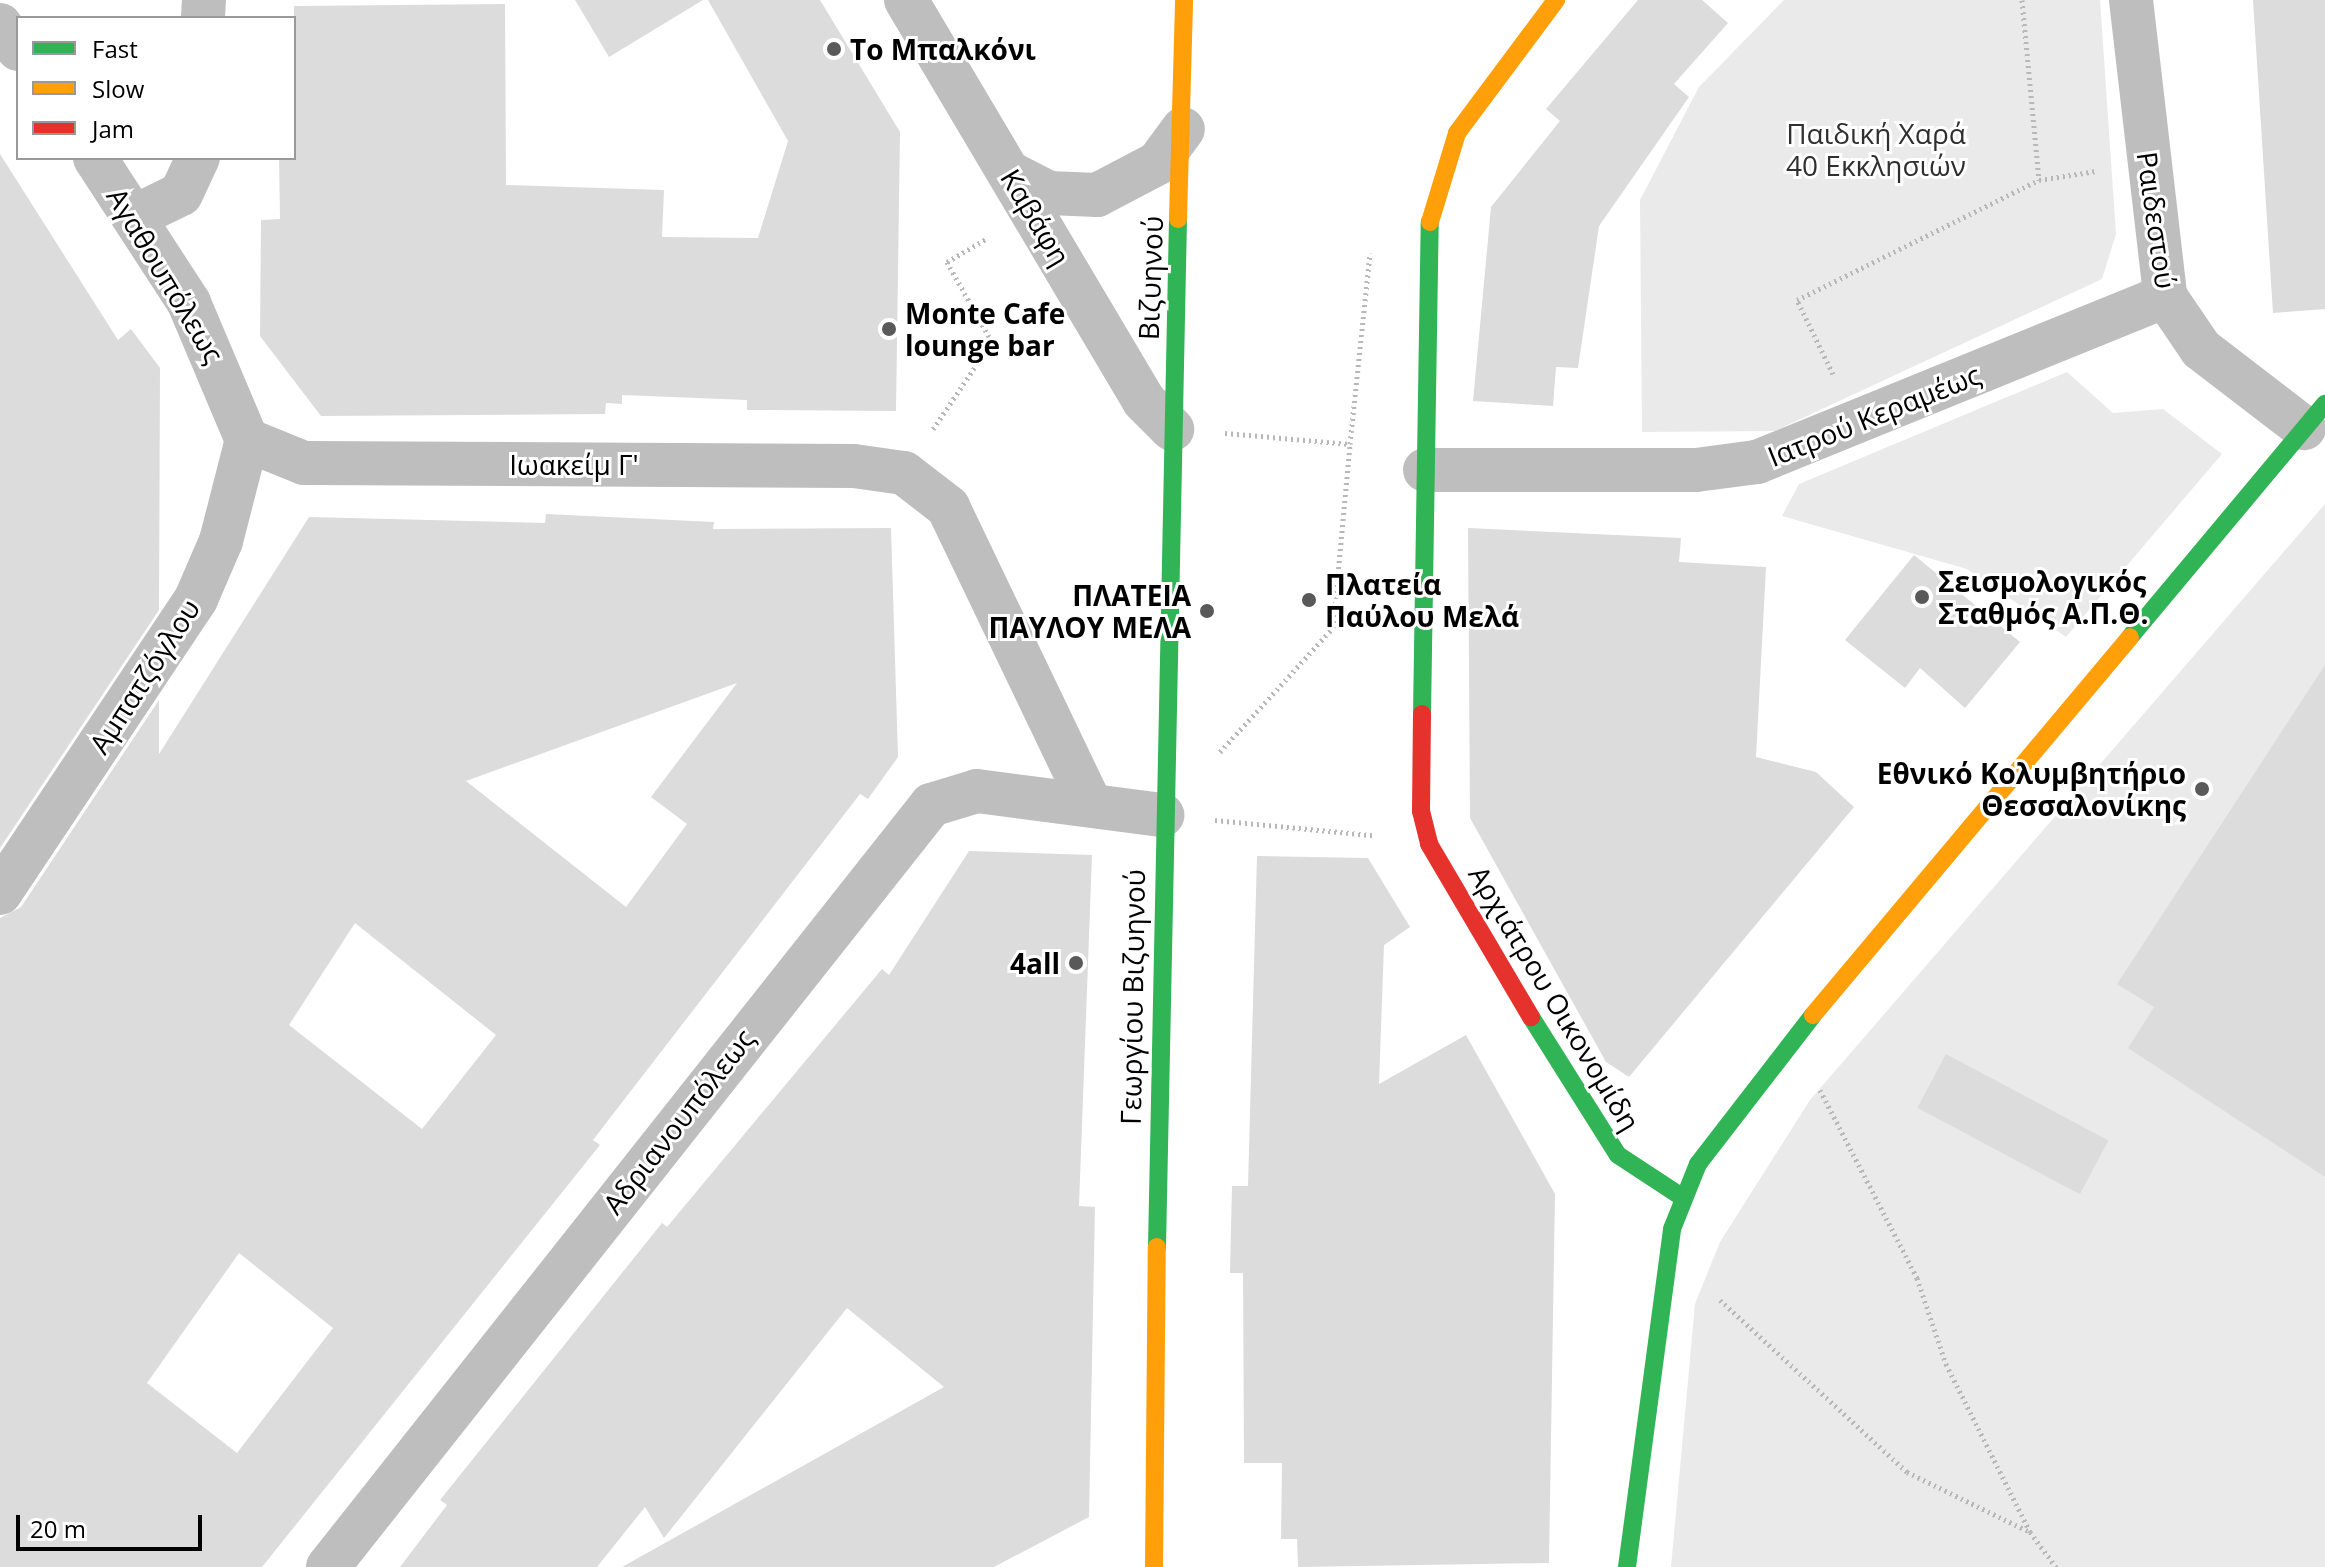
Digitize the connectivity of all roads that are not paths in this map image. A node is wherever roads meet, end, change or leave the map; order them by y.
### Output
1 (906, 0) edge
2 (1184, 0) edge
3 (1556, 0) edge
4 (2131, 0) edge
5 (0, 25) edge
6 (16, 46) edge
7 (1183, 129) junction
8 (96, 160) edge
9 (197, 160) edge
10 (1010, 173) junction
11 (134, 217) junction
12 (2165, 296) junction
13 (2314, 416) edge
14 (1172, 429) junction
15 (247, 440) junction
16 (1425, 470) junction
17 (1089, 801) junction
18 (1162, 815) junction
19 (0, 893) edge
20 (1682, 1197) junction
21 (328, 1567) edge
22 (1154, 1567) edge
23 (1627, 1567) edge

1 - 10 street, Καβάφη
2 - 7 street
3 - 16 street
4 - 12 street, Ραιδεστού
5 - 6 street
7 - 10 street
7 - 14 street, Βιζυηνού
8 - 11 street, Αγαθουπόλεως
9 - 11 street
10 - 14 street, Καβάφη
11 - 15 street, Αγαθουπόλεως
12 - 13 street, Ραιδεστού
12 - 16 street, Ιατρού Κεραμέως
13 - 20 street
14 - 18 street, Γεωργίου Βιζυηνού
15 - 17 street, Ιωακείμ Γ'
15 - 19 street, Αμπατζόγλου
16 - 20 street, Αρχιάτρου Οικονομίδη
17 - 18 street
17 - 21 street, Αδριανουπόλεως
18 - 22 street, Γεωργίου Βιζυηνού
20 - 23 street

